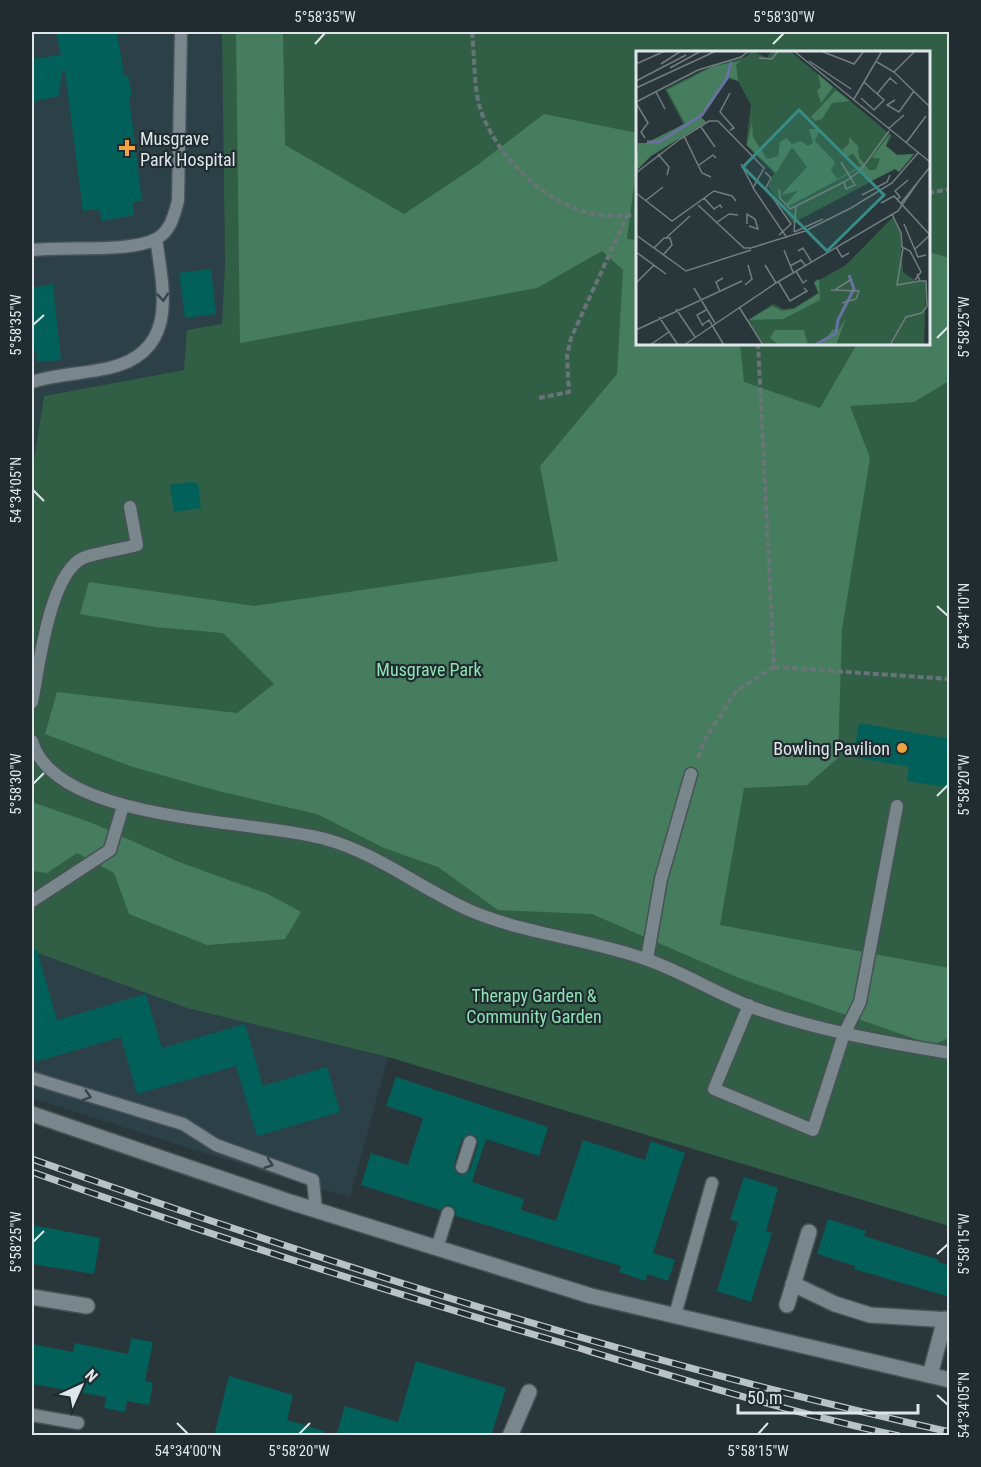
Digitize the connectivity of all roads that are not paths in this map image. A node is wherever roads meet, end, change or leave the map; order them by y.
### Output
1 (181, 32) edge
2 (156, 239) junction
3 (32, 250) edge
4 (32, 382) edge
5 (130, 507) dead end
6 (32, 702) edge
7 (32, 741) edge
8 (692, 774) road end
9 (123, 806) junction
10 (897, 806) dead end
11 (32, 901) edge
12 (647, 960) junction
13 (749, 1005) junction
14 (844, 1034) junction
15 (950, 1053) edge
16 (32, 1078) edge
17 (32, 1114) edge
18 (470, 1142) dead end
19 (462, 1167) dead end
20 (712, 1183) dead end
21 (316, 1210) junction
22 (448, 1213) dead end
23 (809, 1232) dead end
24 (437, 1248) junction
25 (793, 1284) junction
26 (32, 1297) edge
27 (787, 1305) dead end
28 (87, 1306) dead end
29 (675, 1315) junction
30 (947, 1320) edge
31 (930, 1375) junction
32 (950, 1380) edge
33 (529, 1392) dead end
34 (32, 1415) edge
35 (78, 1423) dead end
36 (510, 1436) edge

1 - 2 lane
2 - 3 lane
2 -> 4 lane
5 - 6 lane
7 - 9 lane
8 - 12 lane
9 - 11 lane
9 - 12 lane
10 - 14 lane
12 - 13 lane
13 - 14 lane
13 - 14 lane
14 - 15 lane
16 -> 21 lane
17 - 21 street
18 - 19 lane
20 - 29 lane
21 - 24 street
22 - 24 lane
23 - 25 street
24 - 29 street
25 - 27 street
25 - 30 street
26 - 28 street
29 - 31 street
30 - 31 street
31 - 32 street
33 - 36 street
34 - 35 lane

